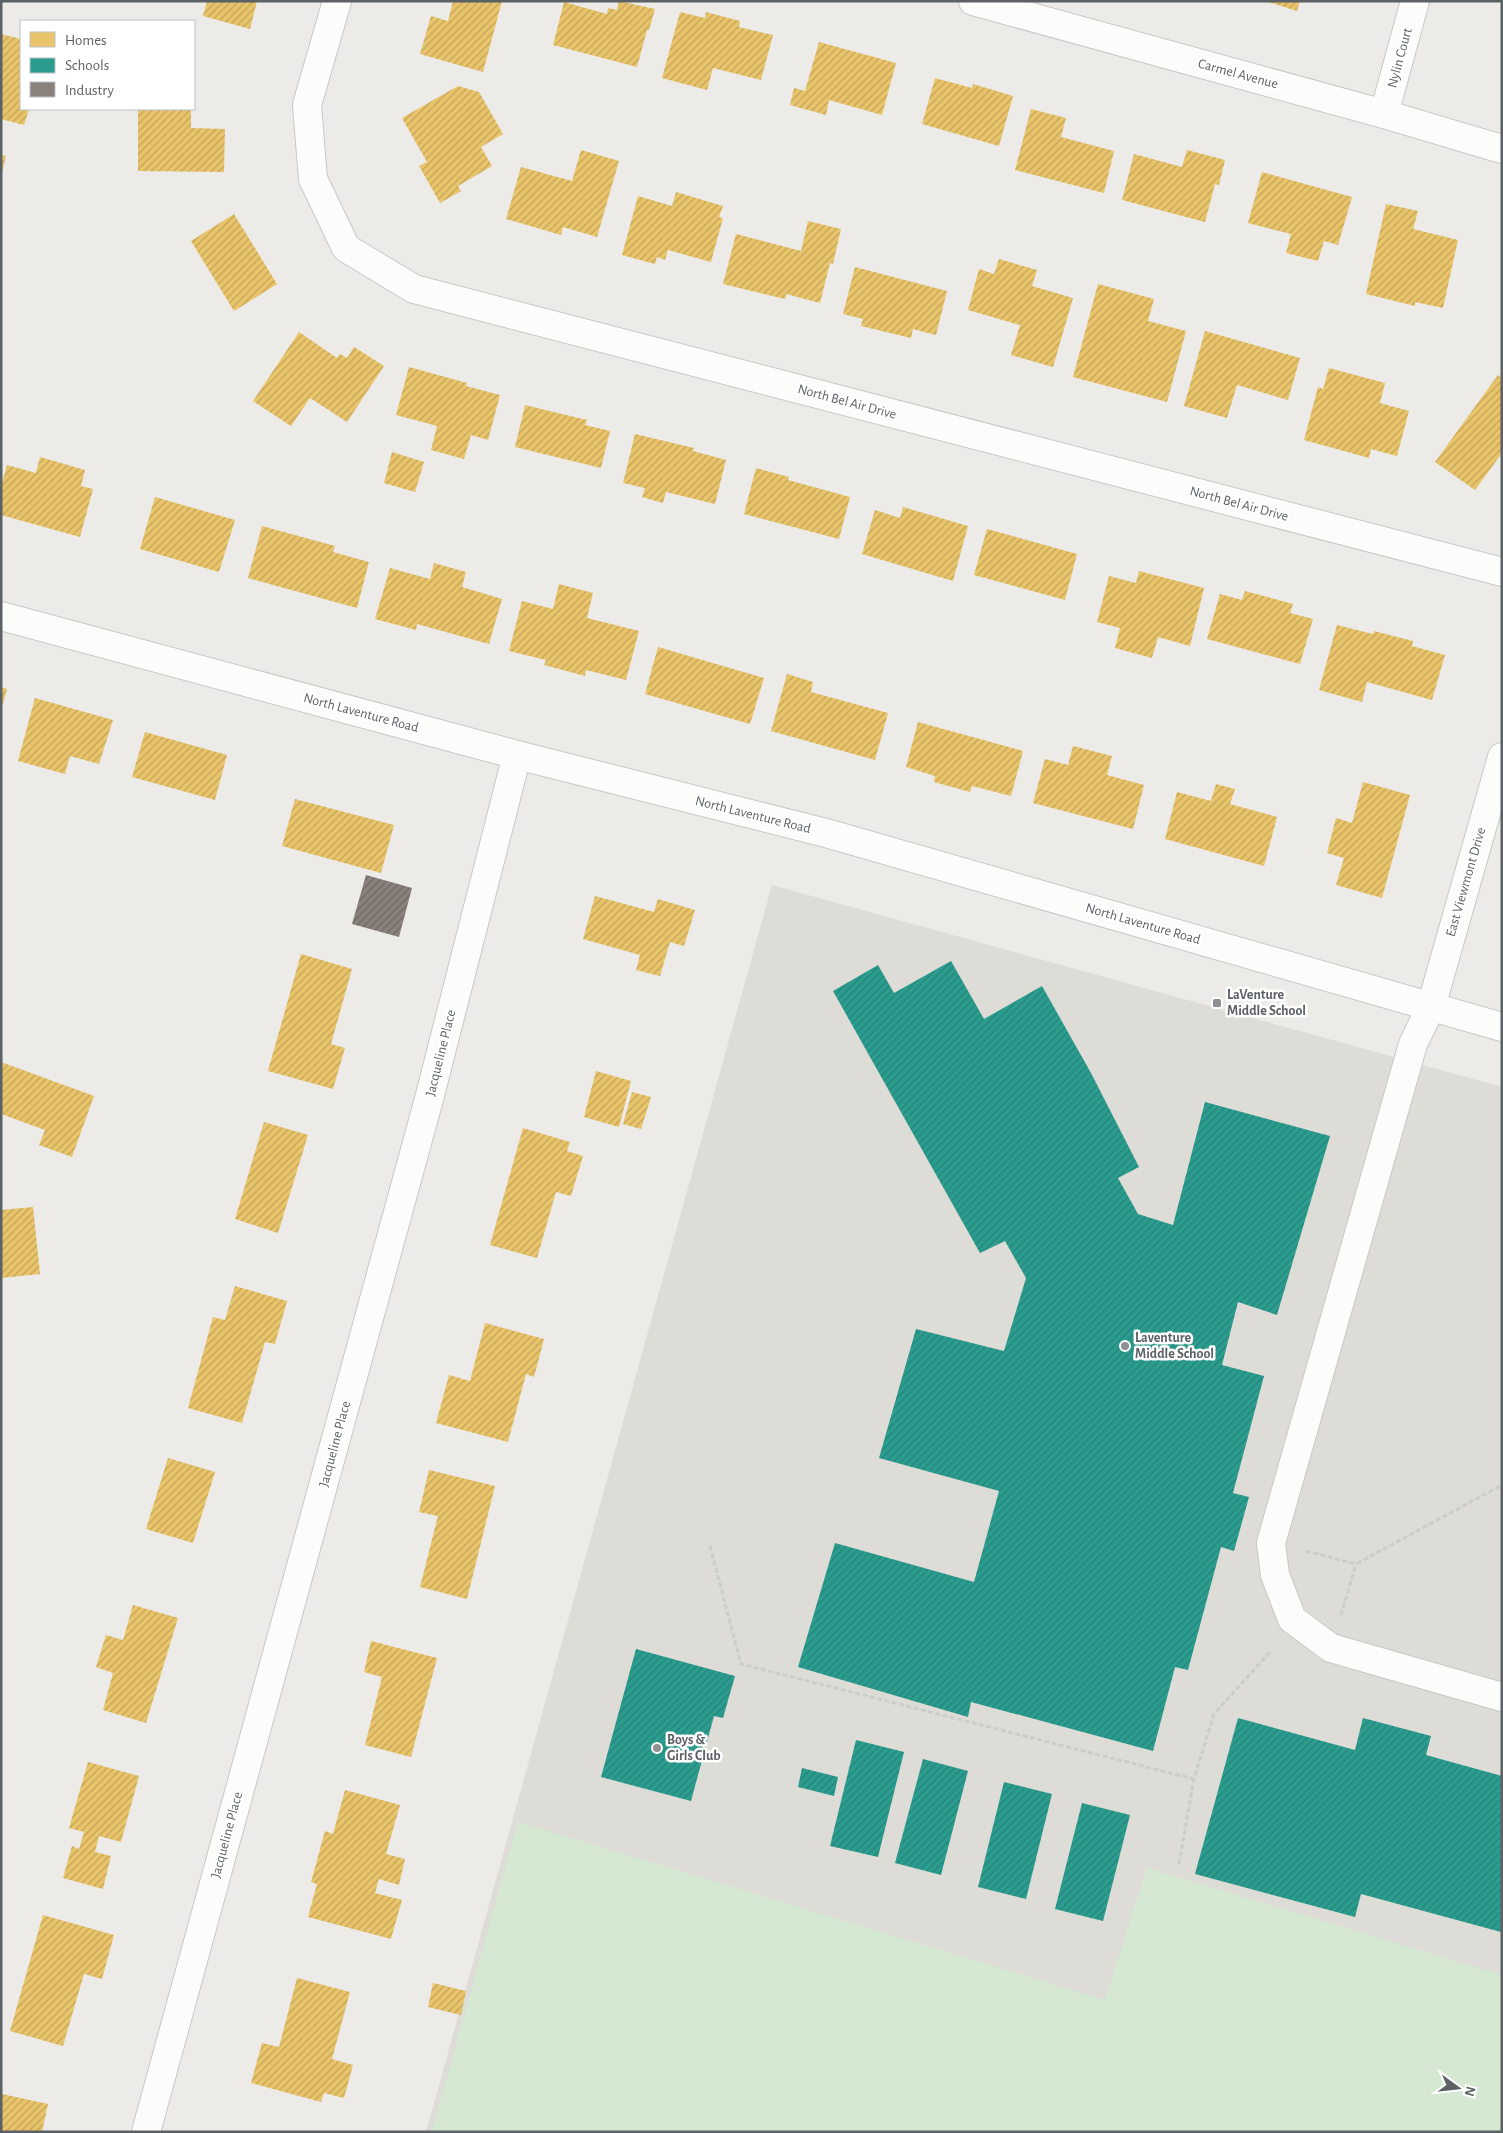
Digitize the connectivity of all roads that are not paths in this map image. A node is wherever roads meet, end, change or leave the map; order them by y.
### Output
1 (337, 1) edge
2 (973, 1) edge
3 (1415, 1) edge
4 (1384, 114) junction
5 (1502, 149) edge
6 (1502, 572) edge
7 (1, 616) edge
8 (517, 755) junction
9 (1502, 757) edge
10 (1431, 1007) junction
11 (1502, 1027) edge
12 (1502, 1698) edge
13 (146, 2132) edge

1 - 6 street, North Bel Air Drive
2 - 4 street, Carmel Avenue
3 - 4 street, Nylin Court
4 - 5 street, Carmel Avenue
7 - 8 street, North Laventure Road
8 - 10 street, North Laventure Road
8 - 13 street, Jacqueline Place
9 - 10 street, East Viewmont Drive
10 - 11 street, North Laventure Road
10 - 12 street, East Viewmont Drive

